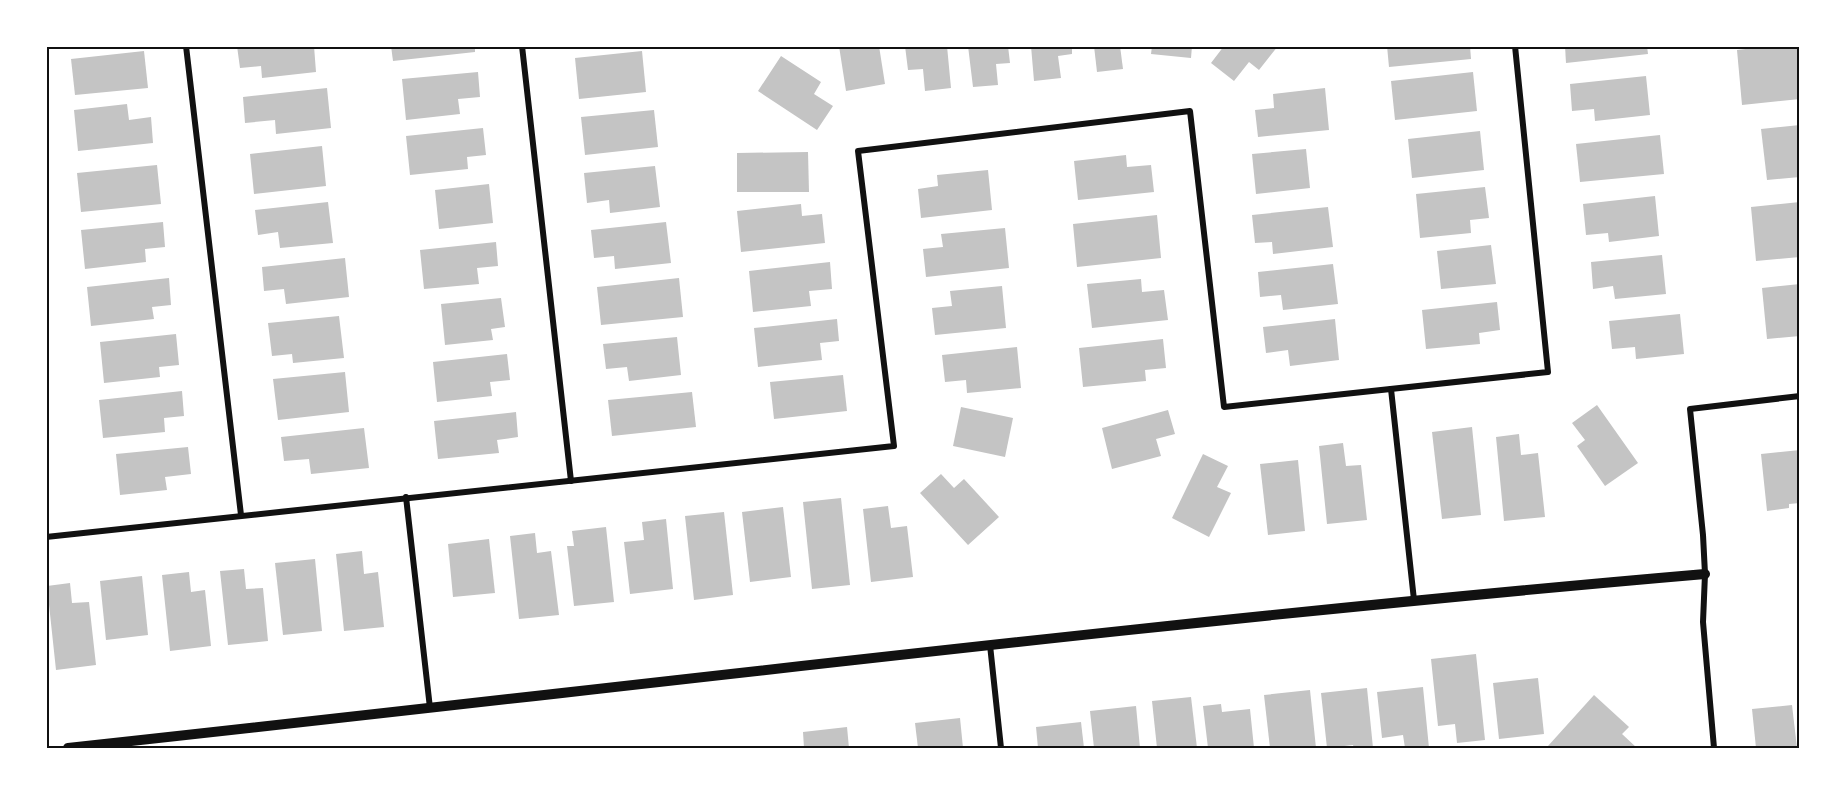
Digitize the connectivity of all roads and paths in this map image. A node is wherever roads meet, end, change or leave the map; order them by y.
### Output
1 (186, 46) edge
2 (522, 46) edge
3 (1515, 46) edge
4 (1390, 389) junction
5 (1800, 396) edge
6 (571, 481) junction
7 (406, 497) junction
8 (241, 515) junction
9 (46, 537) edge
10 (1705, 574) junction
11 (1414, 600) junction
12 (990, 645) junction
13 (430, 709) junction
14 (68, 748) edge
15 (1001, 748) edge
16 (1714, 748) edge

1 - 8 street
2 - 6 street
3 - 4 street
4 - 6 street
4 - 11 street
5 - 10 street
6 - 7 street
7 - 8 street
7 - 13 street
8 - 9 street
10 - 11 street
10 - 16 street
11 - 12 street
12 - 13 street
12 - 15 street
13 - 14 street

